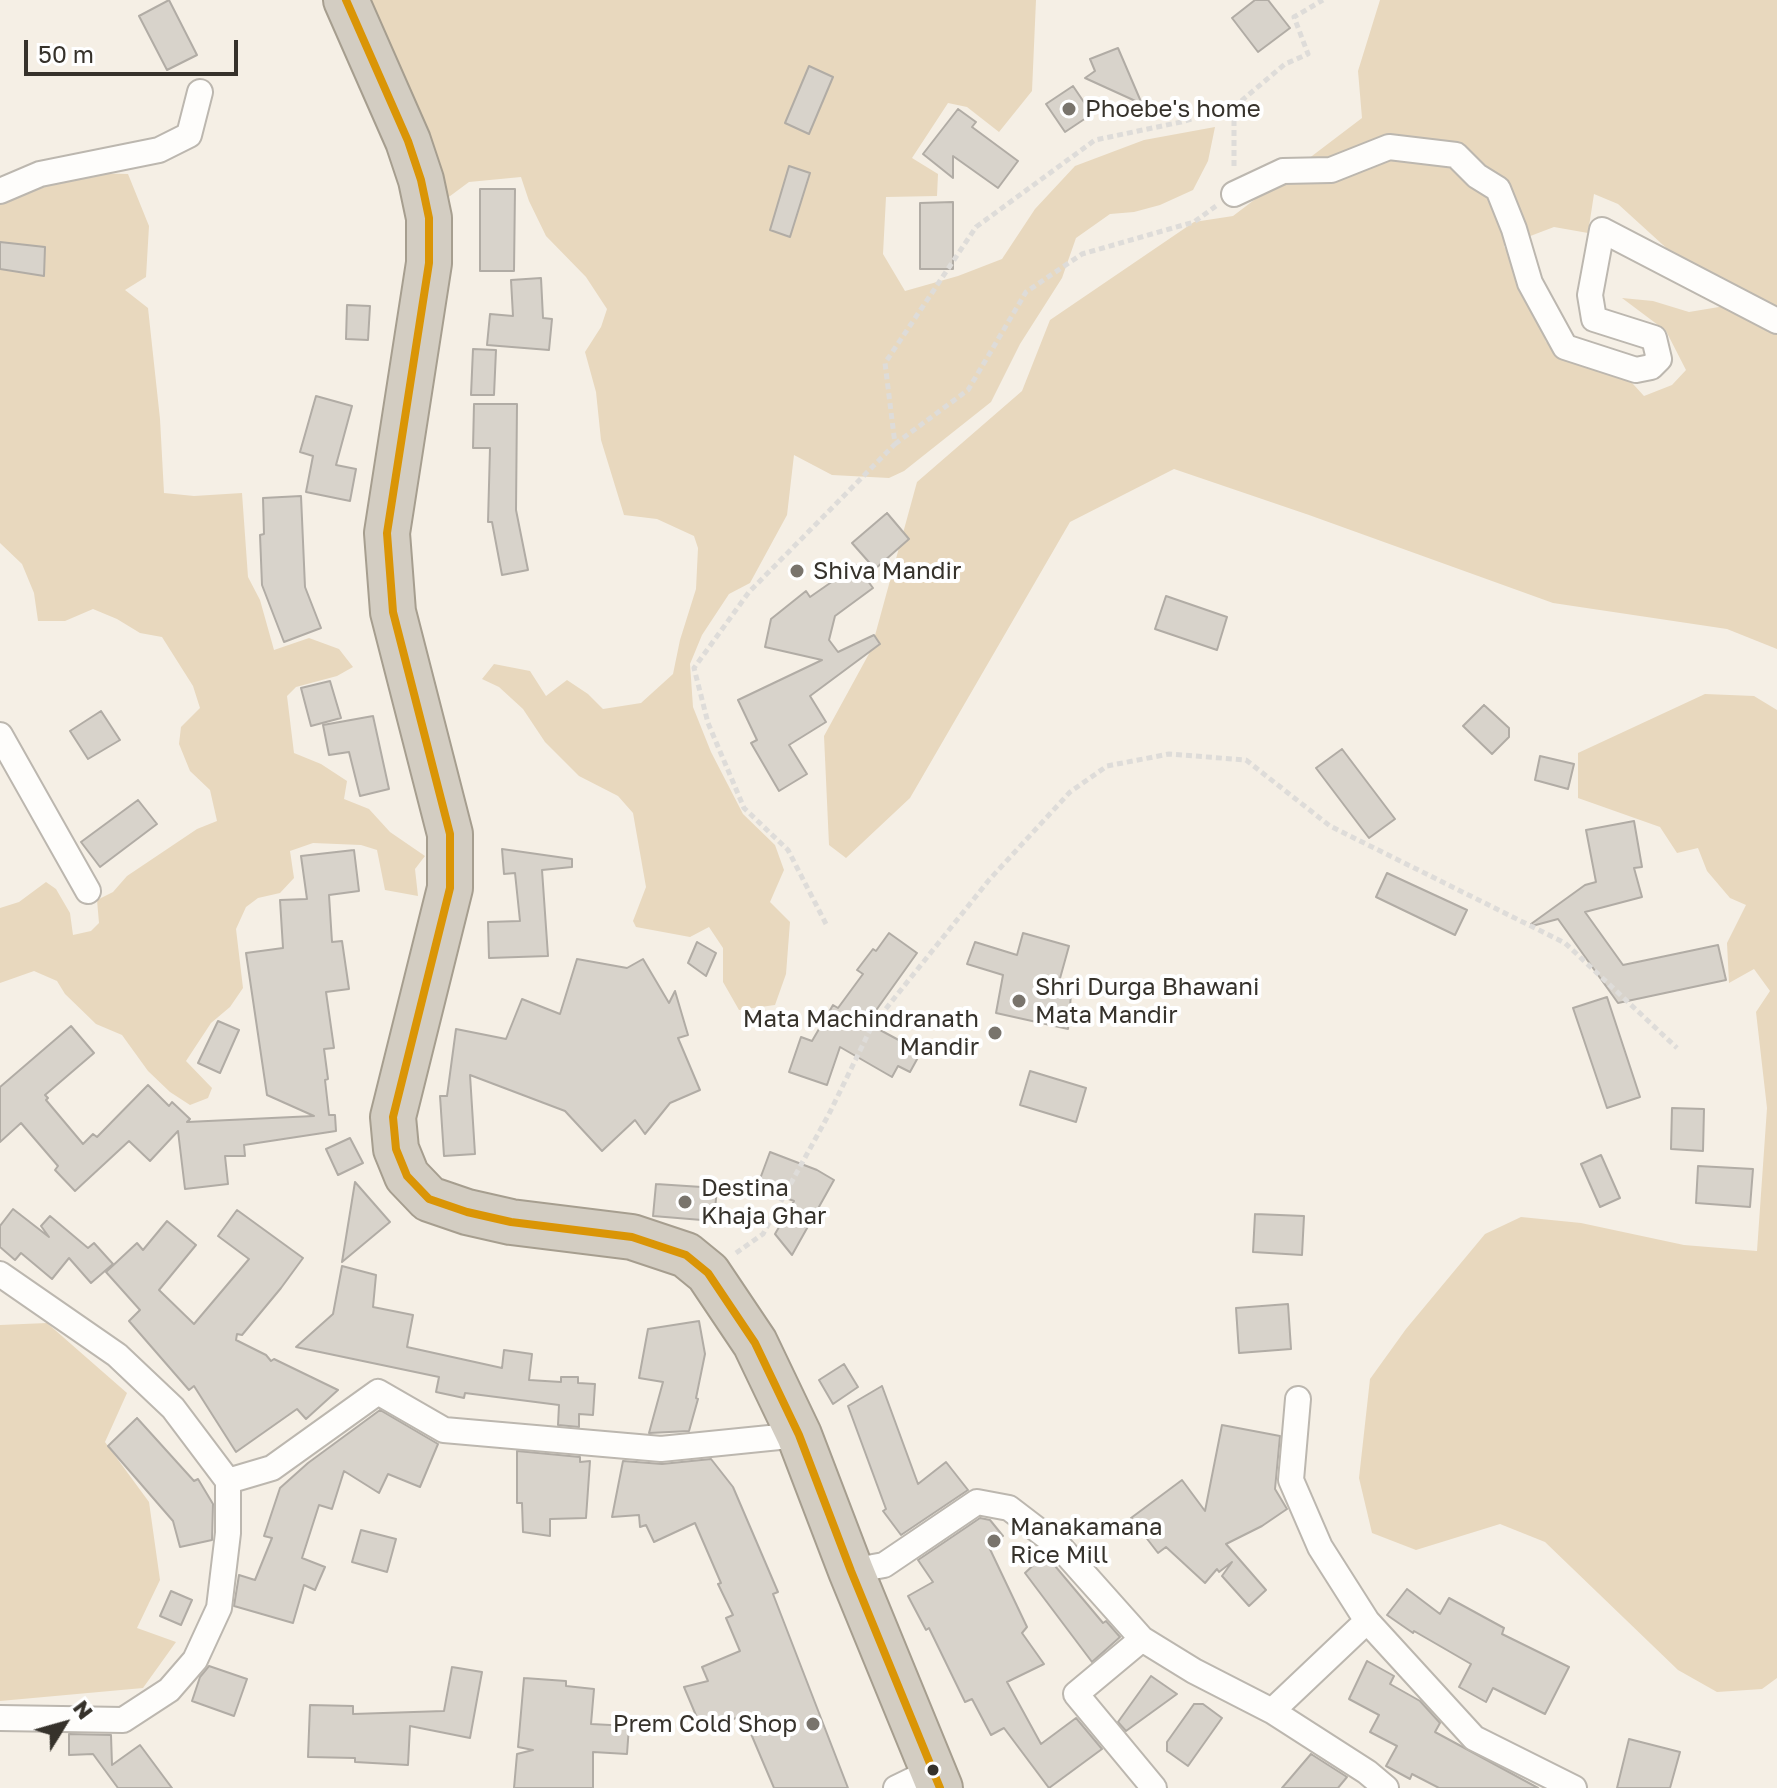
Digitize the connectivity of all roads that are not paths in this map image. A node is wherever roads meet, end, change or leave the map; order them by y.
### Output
1 (346, 0) edge
2 (200, 92) dead end
3 (0, 191) edge
4 (1234, 194) road end
5 (1777, 321) edge
6 (0, 735) edge
7 (88, 891) dead end
8 (0, 1274) edge
9 (1298, 1399) dead end
10 (799, 1435) junction
11 (228, 1481) junction
12 (851, 1571) junction
13 (1367, 1621) junction
14 (1142, 1639) junction
15 (1272, 1711) junction
16 (0, 1718) edge
17 (923, 1782) edge
18 (1154, 1788) edge
19 (1386, 1788) edge
20 (1574, 1788) edge

1 - 10 highway
2 - 3 street
4 - 5 street
6 - 7 street
8 - 11 street
9 - 13 street
10 - 11 street
10 - 12 highway
11 - 16 street
12 - 14 street
12 - 17 highway
13 - 15 street
13 - 20 street
14 - 15 street
14 - 18 street
15 - 19 street

